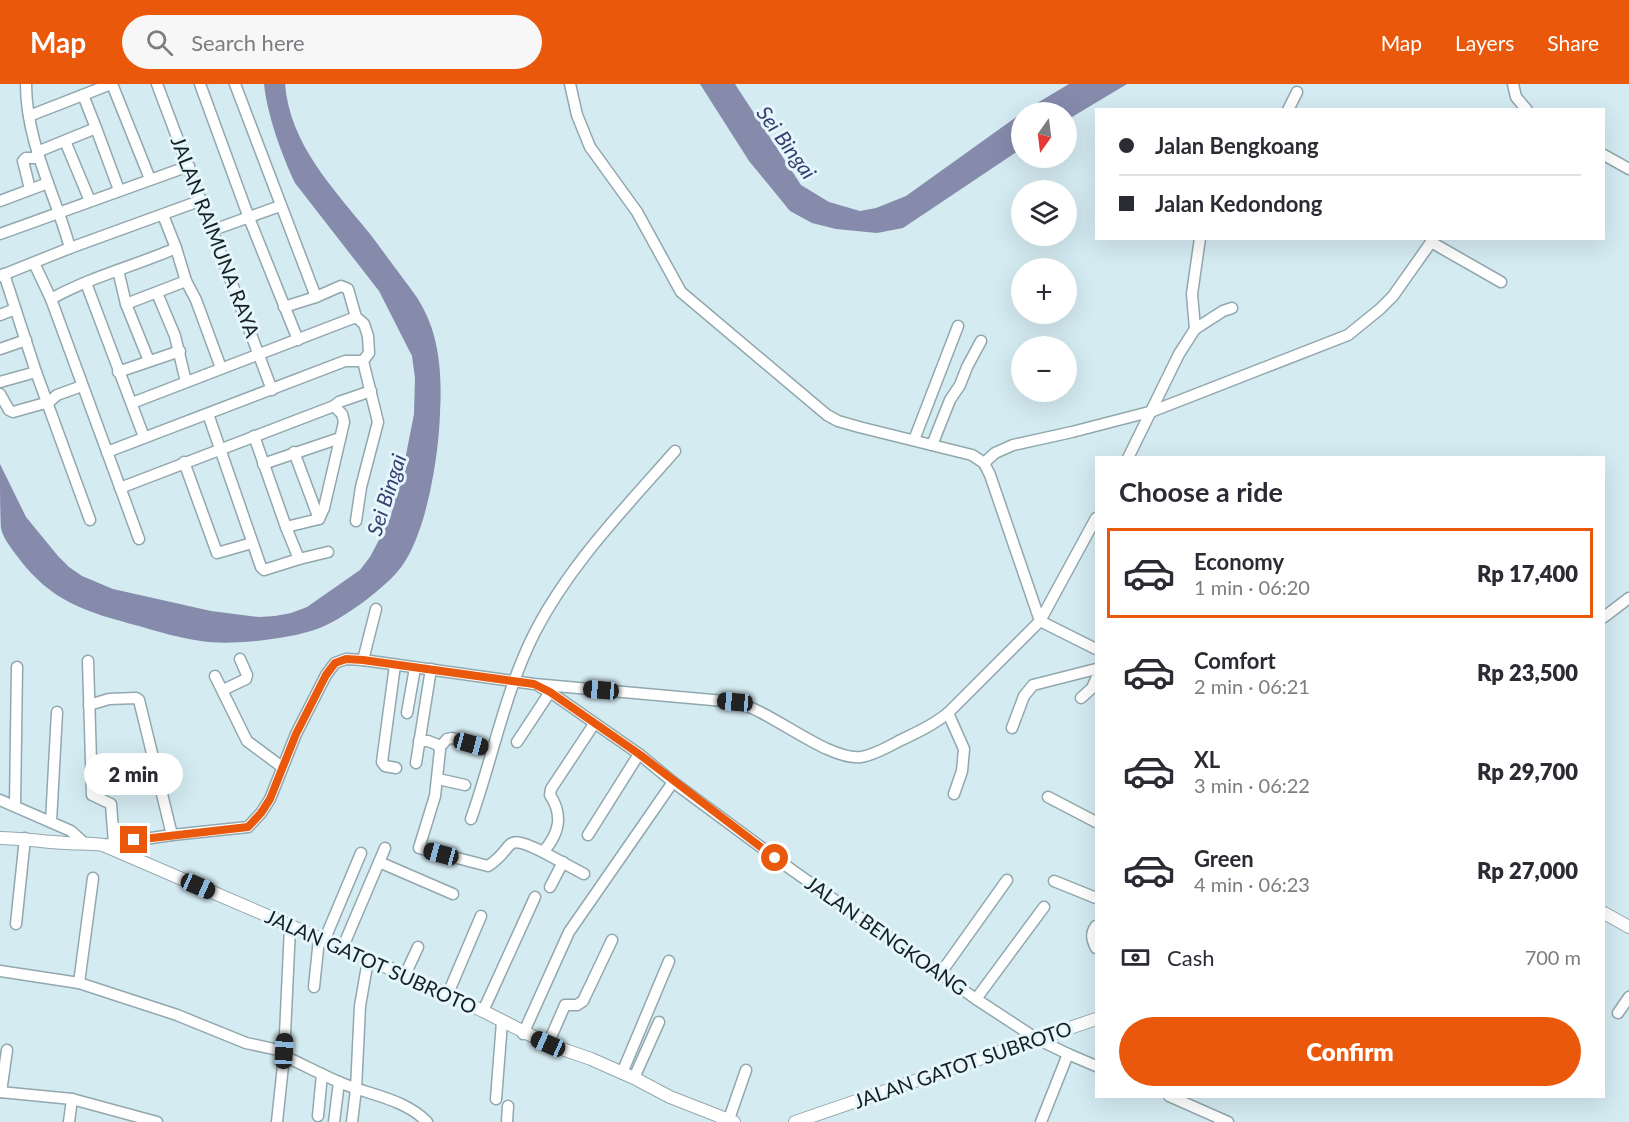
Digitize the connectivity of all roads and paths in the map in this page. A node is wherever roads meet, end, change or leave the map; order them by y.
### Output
1 (26, 84) edge
2 (111, 84) edge
3 (158, 84) edge
4 (200, 84) edge
5 (235, 84) edge
6 (570, 84) edge
7 (1513, 84) edge
8 (1297, 92) dead end
9 (83, 95) junction
10 (1289, 108) edge
11 (1525, 108) edge
12 (28, 116) junction
13 (96, 128) junction
14 (65, 141) junction
15 (38, 155) junction
16 (1605, 156) edge
17 (189, 166) junction
18 (1629, 169) edge
19 (150, 179) junction
20 (48, 183) junction
21 (30, 189) junction
22 (119, 190) junction
23 (202, 200) junction
24 (0, 201) edge
25 (90, 201) junction
26 (280, 206) junction
27 (61, 213) junction
28 (163, 215) junction
29 (249, 218) junction
30 (213, 230) junction
31 (0, 234) edge
32 (1200, 240) edge
33 (1433, 240) edge
34 (70, 248) junction
35 (176, 248) junction
36 (34, 263) junction
37 (118, 270) junction
38 (2, 275) edge
39 (186, 281) junction
40 (1501, 282) dead end
41 (86, 283) junction
42 (157, 293) junction
43 (316, 297) junction
44 (51, 299) junction
45 (126, 304) junction
46 (284, 307) junction
47 (1232, 308) dead end
48 (15, 309) junction
49 (0, 315) edge
50 (356, 318) junction
51 (958, 326) dead end
52 (1195, 330) junction
53 (26, 340) junction
54 (298, 340) junction
55 (981, 341) dead end
56 (0, 349) edge
57 (180, 351) junction
58 (260, 356) junction
59 (149, 361) junction
60 (363, 361) junction
61 (221, 368) junction
62 (36, 372) junction
63 (118, 372) junction
64 (186, 381) junction
65 (0, 382) edge
66 (82, 386) junction
67 (272, 390) junction
68 (371, 391) junction
69 (0, 394) edge
70 (49, 402) junction
71 (132, 404) junction
72 (334, 406) junction
73 (1153, 411) junction
74 (208, 414) junction
75 (254, 436) junction
76 (144, 437) junction
77 (340, 438) junction
78 (914, 440) junction
79 (932, 444) junction
80 (220, 448) junction
81 (675, 451) dead end
82 (107, 452) junction
83 (294, 452) junction
84 (1129, 456) edge
85 (184, 462) junction
86 (984, 463) junction
87 (263, 464) junction
88 (120, 488) junction
89 (319, 519) junction
90 (90, 520) dead end
91 (1095, 520) edge
92 (356, 521) dead end
93 (286, 527) junction
94 (139, 539) dead end
95 (252, 543) junction
96 (328, 552) dead end
97 (299, 559) junction
98 (1629, 598) edge
99 (376, 609) dead end
100 (1605, 616) edge
101 (1040, 621) junction
102 (1095, 648) edge
103 (240, 659) dead end
104 (363, 660) junction
105 (88, 661) dead end
106 (395, 665) junction
107 (18, 667) dead end
108 (415, 668) junction
109 (431, 669) junction
110 (1095, 669) edge
111 (216, 676) dead end
112 (514, 681) junction
113 (1095, 681) edge
114 (534, 684) junction
115 (223, 690) junction
116 (550, 692) junction
117 (1081, 698) dead end
118 (89, 705) junction
119 (57, 712) dead end
120 (407, 713) dead end
121 (948, 713) junction
122 (594, 724) junction
123 (1012, 728) dead end
124 (419, 741) junction
125 (517, 742) dead end
126 (440, 747) junction
127 (491, 749) junction
128 (639, 754) junction
129 (416, 763) dead end
130 (282, 766) junction
131 (396, 768) dead end
132 (438, 779) junction
133 (673, 782) junction
134 (465, 785) dead end
135 (954, 794) dead end
136 (1048, 797) dead end
137 (0, 800) edge
138 (15, 806) junction
139 (471, 819) dead end
140 (1095, 821) edge
141 (51, 822) junction
142 (172, 835) junction
143 (588, 835) dead end
144 (0, 838) edge
145 (25, 838) junction
146 (83, 842) junction
147 (109, 844) junction
148 (385, 848) dead end
149 (543, 852) junction
150 (361, 854) dead end
151 (379, 862) junction
152 (563, 862) junction
153 (584, 874) dead end
154 (93, 878) dead end
155 (1007, 880) dead end
156 (1054, 881) dead end
157 (550, 887) dead end
158 (453, 894) dead end
159 (536, 897) dead end
160 (1095, 898) edge
161 (1044, 907) dead end
162 (1605, 914) edge
163 (481, 916) dead end
164 (16, 924) dead end
165 (290, 927) junction
166 (1095, 927) edge
167 (1629, 927) edge
168 (321, 940) junction
169 (612, 940) dead end
170 (1095, 945) edge
171 (418, 947) dead end
172 (342, 949) junction
173 (368, 960) junction
174 (669, 961) dead end
175 (0, 971) edge
176 (940, 974) junction
177 (405, 975) junction
178 (79, 983) junction
179 (314, 987) dead end
180 (447, 996) junction
181 (1629, 997) edge
182 (976, 999) junction
183 (483, 1011) junction
184 (1618, 1012) dead end
185 (1095, 1019) edge
186 (502, 1022) junction
187 (659, 1022) dead end
188 (524, 1034) junction
189 (1037, 1039) junction
190 (548, 1044) junction
191 (7, 1050) dead end
192 (284, 1053) junction
193 (1068, 1054) junction
194 (1095, 1066) edge
195 (746, 1070) dead end
196 (322, 1074) junction
197 (628, 1075) junction
198 (339, 1082) junction
199 (356, 1089) junction
200 (1, 1092) edge
201 (1174, 1098) edge
202 (72, 1099) junction
203 (496, 1099) dead end
204 (508, 1106) dead end
205 (318, 1116) dead end
206 (412, 1117) edge
207 (731, 1121) edge
208 (69, 1122) edge
209 (157, 1122) edge
210 (277, 1122) edge
211 (334, 1122) edge
212 (352, 1122) edge
213 (428, 1122) edge
214 (507, 1122) edge
215 (795, 1122) edge
216 (1041, 1122) edge
217 (1228, 1122) edge

1 - 12 street
2 - 9 street
2 - 19 street
3 - 17 street, JALAN RAIMUNA RAYA
4 - 29 street
5 - 26 street
6 - 78 street
7 - 11 street
8 - 10 street
9 - 12 street
9 - 13 street
12 - 15 street
13 - 14 street
13 - 22 street
14 - 15 street
14 - 25 street
15 - 20 street
15 - 21 street
16 - 18 street
17 - 19 street
17 - 23 street, JALAN RAIMUNA RAYA
19 - 22 street
20 - 21 street
20 - 27 street
21 - 24 street
22 - 25 street
23 - 28 street
23 - 30 street, JALAN RAIMUNA RAYA
25 - 27 street
26 - 29 street
26 - 43 street
27 - 31 street
27 - 34 street
28 - 34 street
28 - 35 street
29 - 30 street
29 - 46 street
30 - 58 street, JALAN RAIMUNA RAYA
32 - 52 street
33 - 40 street
33 - 73 street
34 - 36 street
35 - 37 street
35 - 39 street
36 - 38 street
36 - 44 street
37 - 41 street
37 - 45 street
38 - 48 street
39 - 42 street
39 - 61 street
41 - 44 street
41 - 63 street
42 - 45 street
42 - 57 street
43 - 46 street
43 - 50 street
44 - 66 street
45 - 59 street
46 - 54 street
47 - 52 street
48 - 49 street
48 - 53 street
50 - 54 street
50 - 60 street
51 - 78 street
52 - 73 street
53 - 56 street
53 - 62 street
54 - 58 street
55 - 79 street
57 - 59 street
57 - 64 street
58 - 61 street
58 - 67 street, JALAN RAIMUNA RAYA
59 - 63 street
60 - 67 street
60 - 68 street
61 - 64 street
62 - 65 street
62 - 70 street
63 - 71 street
64 - 71 street
66 - 70 street
66 - 82 street
67 - 74 street
68 - 72 street
68 - 92 street
69 - 70 street
70 - 90 street
71 - 76 street
72 - 75 street
72 - 77 street
73 - 84 street
73 - 86 street
74 - 76 street
74 - 80 street
75 - 80 street
75 - 87 street
76 - 82 street
77 - 83 street
77 - 89 street
78 - 79 street
79 - 86 street
80 - 85 street
80 - 95 street
81 - 112 street
82 - 88 street
83 - 87 street
83 - 89 street
85 - 88 street
85 - 95 street
86 - 101 street
87 - 93 street
88 - 94 street
89 - 93 street
91 - 101 street
93 - 97 street
95 - 97 street
96 - 97 street
98 - 100 street
99 - 104 street
101 - 102 street
101 - 121 street
103 - 115 street
104 - 106 street
104 - 130 street
105 - 118 street
106 - 108 street
106 - 131 street
107 - 138 street
108 - 109 street
108 - 120 street
109 - 112 street
109 - 124 street
110 - 123 street
111 - 115 street
112 - 114 street
112 - 127 street
113 - 117 street
114 - 116 street, JALAN BENGKOANG
114 - 121 street
115 - 130 street
116 - 122 street, JALAN BENGKOANG
116 - 125 street
118 - 142 street
118 - 147 street
119 - 141 street
121 - 135 street
122 - 128 street, JALAN BENGKOANG
122 - 149 street
124 - 126 street
124 - 129 street
126 - 127 street
126 - 132 street
127 - 139 street
128 - 133 street, JALAN BENGKOANG
128 - 143 street
130 - 142 street
132 - 134 street
132 - 149 street
133 - 176 street, JALAN BENGKOANG
133 - 188 street
136 - 140 street
137 - 138 street
138 - 141 street
141 - 146 street
142 - 147 street
144 - 145 main road, JALAN GATOT SUBROTO
145 - 146 main road, JALAN GATOT SUBROTO
145 - 164 street
146 - 147 main road, JALAN GATOT SUBROTO
147 - 165 main road, JALAN GATOT SUBROTO
148 - 151 street
149 - 152 street
150 - 168 street
151 - 158 street
151 - 172 street
152 - 153 street
152 - 157 street
154 - 178 street
155 - 176 street
156 - 160 street
159 - 183 street
161 - 182 street
162 - 167 main road
163 - 180 street
165 - 168 main road, JALAN GATOT SUBROTO
165 - 192 street
166 - 170 street
168 - 172 main road, JALAN GATOT SUBROTO
168 - 179 street
169 - 190 street
171 - 177 street
172 - 173 main road, JALAN GATOT SUBROTO
173 - 177 main road, JALAN GATOT SUBROTO
173 - 199 street
174 - 197 street
175 - 178 street
176 - 182 street, JALAN BENGKOANG
177 - 180 main road, JALAN GATOT SUBROTO
178 - 192 street
180 - 183 main road, JALAN GATOT SUBROTO
181 - 184 street
182 - 189 street, JALAN BENGKOANG
183 - 186 main road, JALAN GATOT SUBROTO
185 - 189 main road, JALAN GATOT SUBROTO
186 - 188 main road, JALAN GATOT SUBROTO
186 - 203 street
187 - 197 street
188 - 190 main road, JALAN GATOT SUBROTO
189 - 193 street, JALAN BENGKOANG
189 - 215 main road, JALAN GATOT SUBROTO
190 - 197 main road, JALAN GATOT SUBROTO
191 - 200 street
192 - 196 street
192 - 210 street
193 - 194 street, JALAN BENGKOANG
193 - 216 street
195 - 207 street
196 - 198 street
196 - 205 street
197 - 207 main road, JALAN GATOT SUBROTO
198 - 199 street
198 - 211 street
199 - 206 street
199 - 212 street
200 - 202 street
201 - 217 street
202 - 208 street
202 - 209 street
204 - 214 street
206 - 213 street

